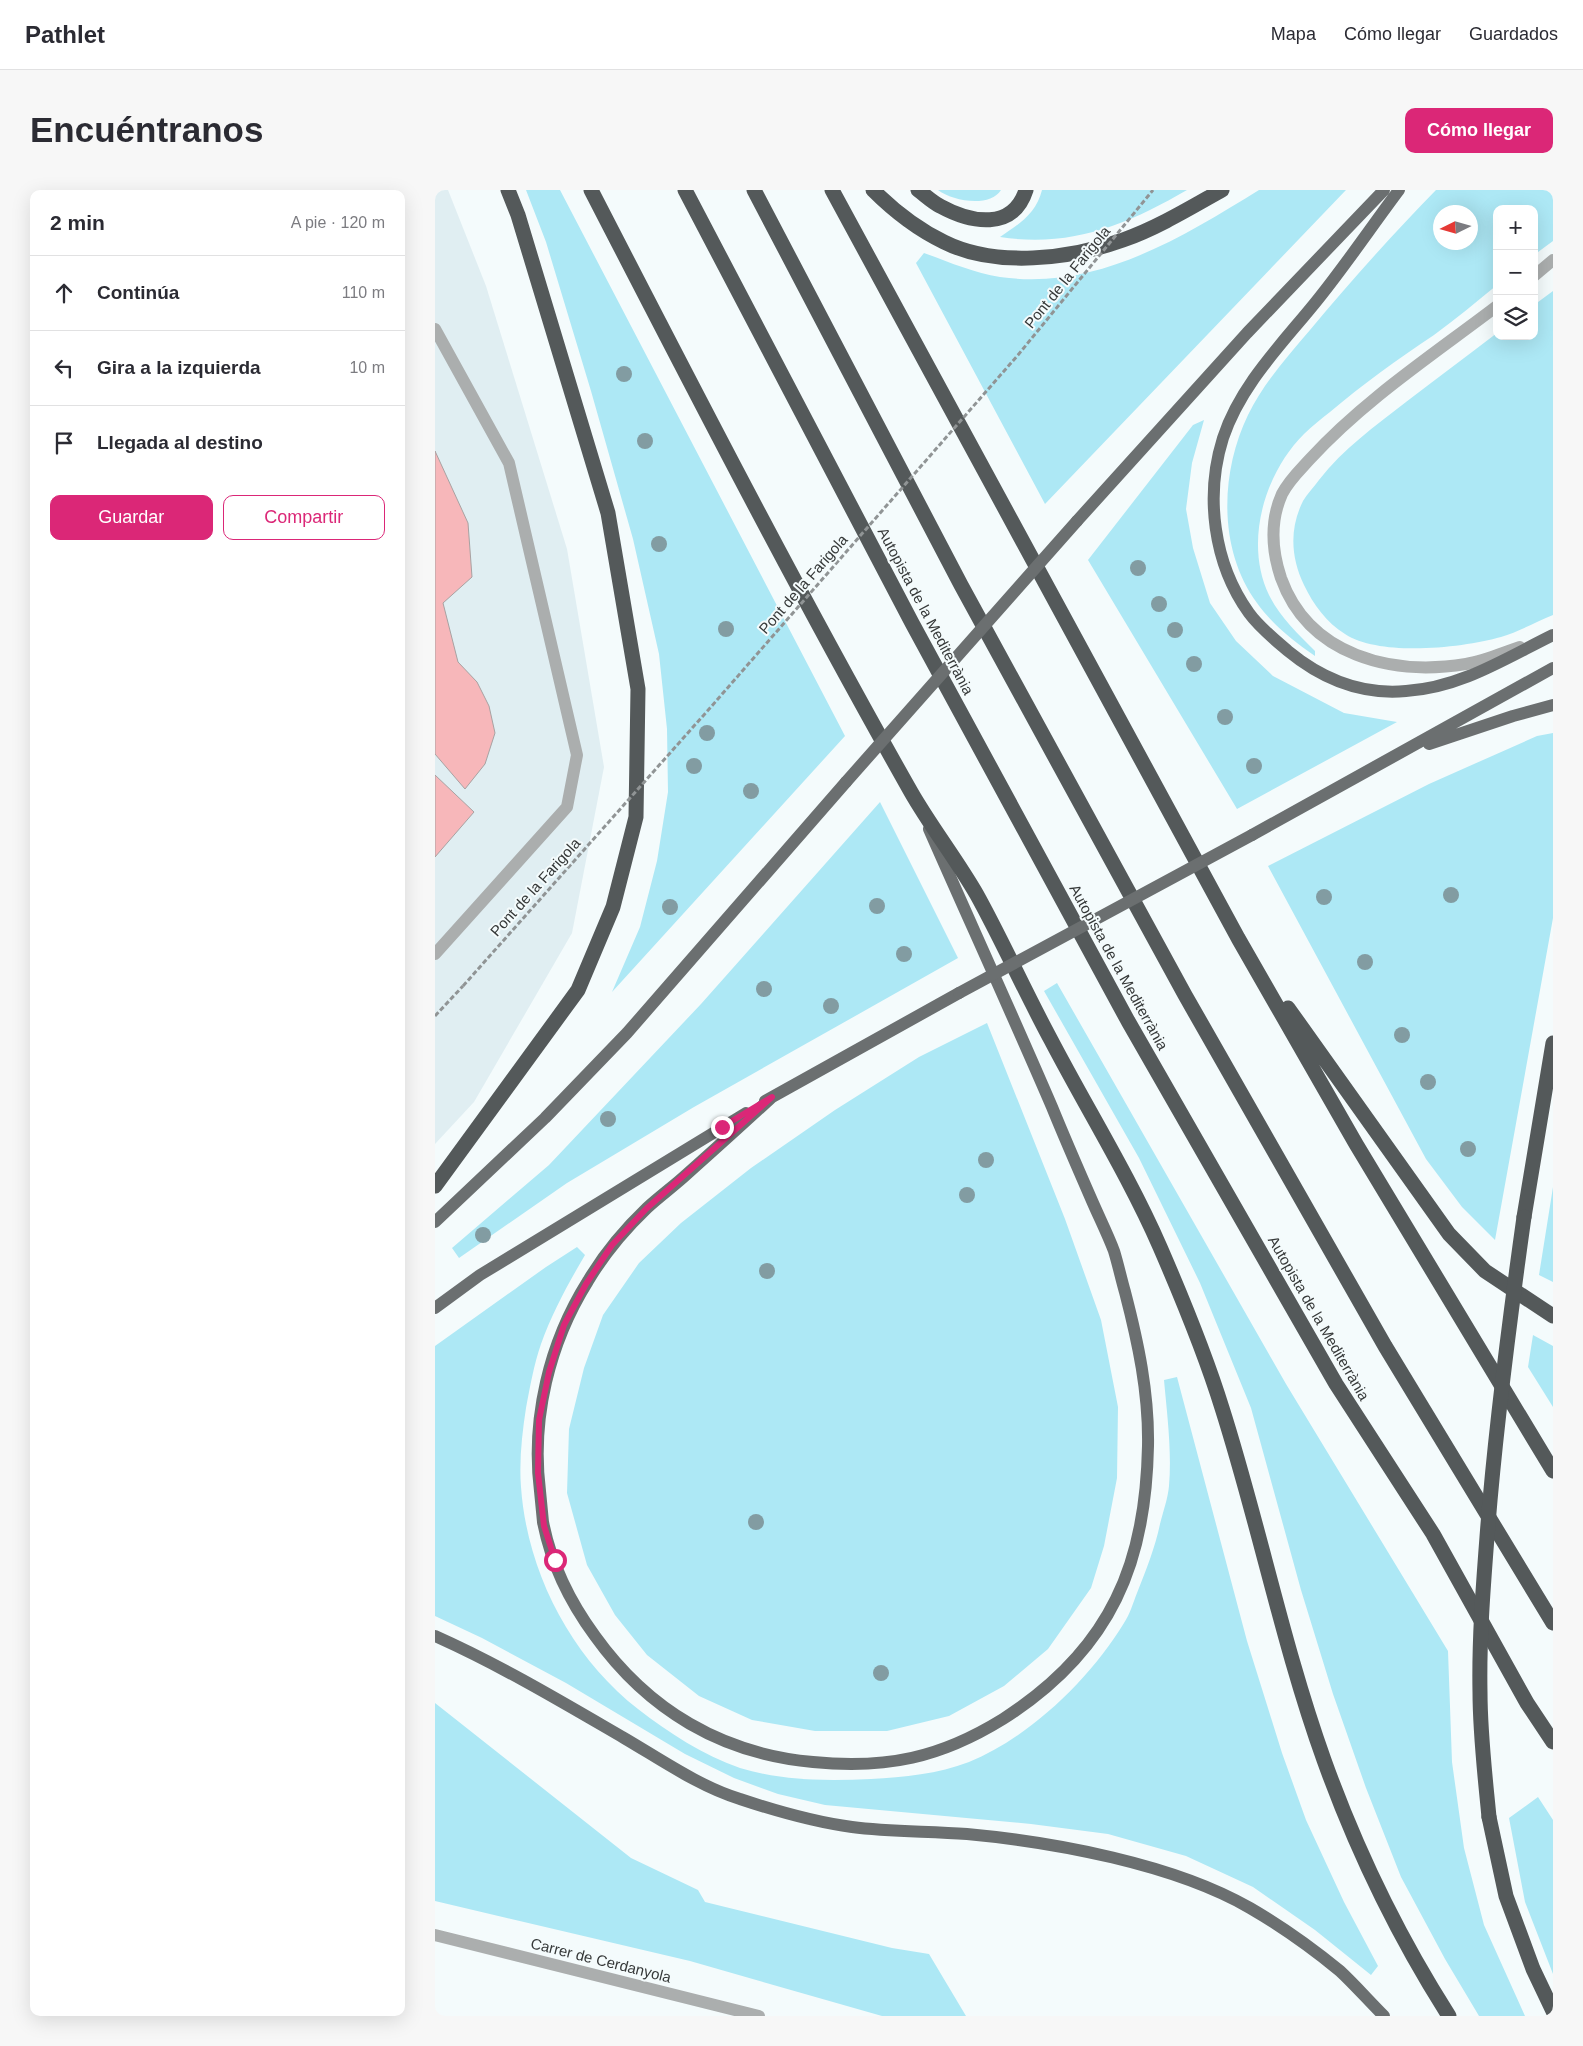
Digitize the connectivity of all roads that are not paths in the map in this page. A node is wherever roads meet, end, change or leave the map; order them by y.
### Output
1 (508, 190) edge
2 (591, 190) edge
3 (685, 190) edge
4 (754, 190) edge
5 (832, 190) edge
6 (873, 190) edge
7 (918, 190) edge
8 (1026, 190) edge
9 (1222, 190) edge
10 (1384, 190) edge
11 (1399, 190) edge
12 (1553, 260) edge
13 (1538, 273) edge
14 (1493, 309) edge
15 (435, 329) edge
16 (1553, 634) edge
17 (1553, 668) edge
18 (1553, 705) edge
19 (1399, 755) junction
20 (915, 800) junction
21 (1238, 938) junction
22 (435, 954) edge
23 (1553, 1043) edge
24 (772, 1097) junction
25 (435, 1186) edge
26 (435, 1222) edge
27 (435, 1308) edge
28 (1553, 1316) edge
29 (1553, 1471) edge
30 (1553, 1623) edge
31 (435, 1636) edge
32 (1553, 1742) edge
33 (435, 1935) edge
34 (1553, 2011) edge
35 (759, 2016) edge
36 (1384, 2016) edge
37 (1449, 2016) edge

1 - 25 highway
2 - 20 highway
3 - 32 highway, Autopista de la Mediterrània
4 - 30 highway
5 - 21 highway
6 - 9 highway
7 - 8 highway
10 - 26 main road, bridge
11 - 16 main road
12 - 13 street
14 - 16 street
15 - 22 street
17 - 19 main road
18 - 19 main road
19 - 24 main road, bridge
20 - 24 main road
20 - 37 highway
21 - 28 highway
21 - 29 highway
23 - 34 highway, bridge
24 - 27 main road
31 - 36 main road
33 - 35 street, Carrer de Cerdanyola

